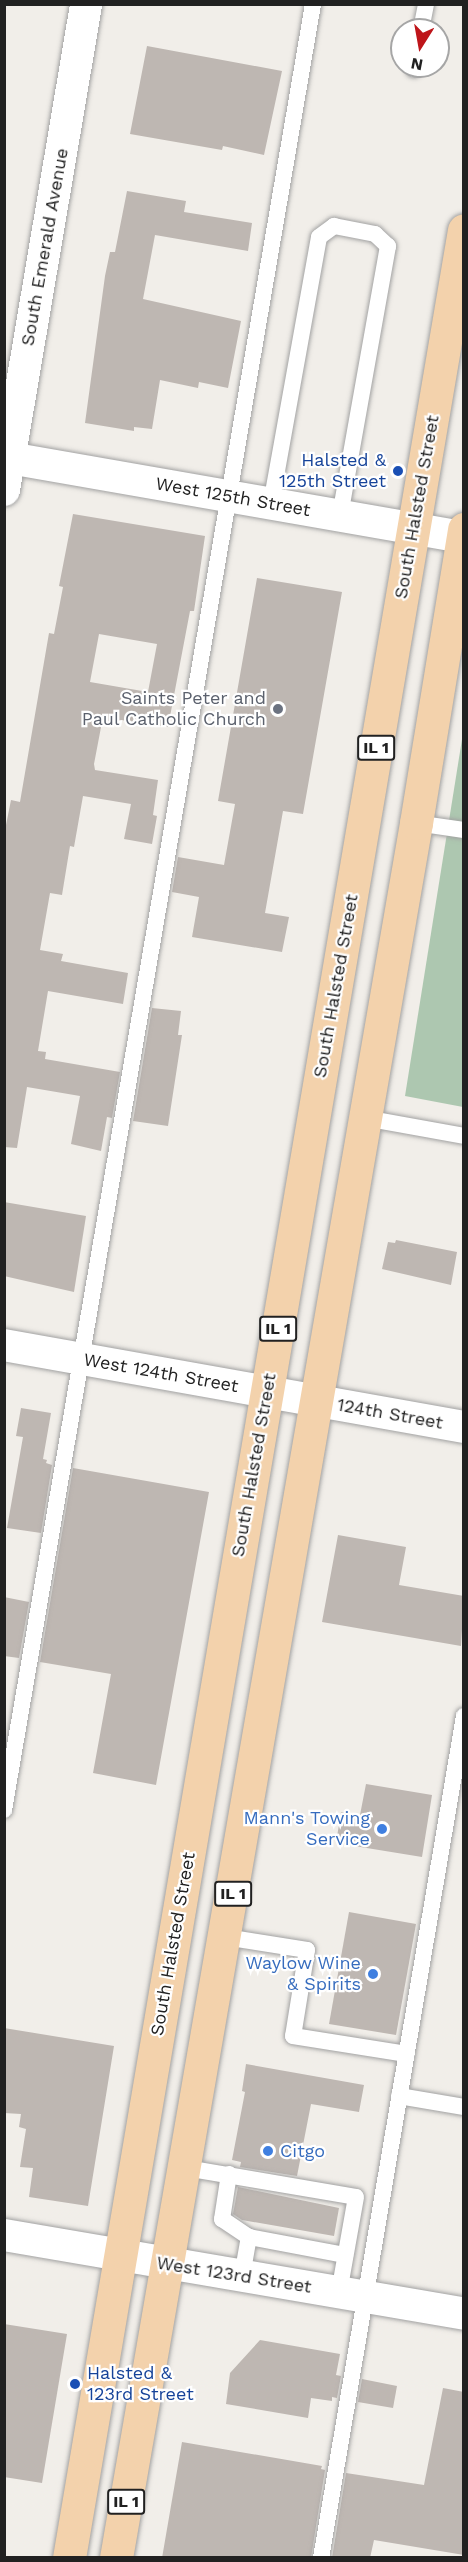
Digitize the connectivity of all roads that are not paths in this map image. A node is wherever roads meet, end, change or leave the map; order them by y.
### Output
1 (86, 4) edge
2 (312, 4) edge
3 (464, 230) edge
4 (7, 457) edge
5 (4, 490) edge
6 (229, 496) junction
7 (272, 504) junction
8 (340, 516) junction
9 (413, 529) junction
10 (463, 533) edge
11 (417, 823) junction
12 (464, 830) edge
13 (365, 1118) junction
14 (464, 1136) edge
15 (4, 1345) edge
16 (81, 1359) junction
17 (267, 1392) junction
18 (317, 1402) junction
19 (464, 1427) edge
20 (464, 1716) edge
21 (4, 1810) edge
22 (225, 1936) junction
23 (407, 2054) junction
24 (399, 2096) junction
25 (464, 2107) edge
26 (186, 2168) junction
27 (229, 2174) junction
28 (4, 2235) edge
29 (249, 2237) junction
30 (120, 2255) junction
31 (345, 2256) junction
32 (169, 2264) junction
33 (242, 2276) junction
34 (352, 2294) junction
35 (464, 2314) edge
36 (69, 2558) edge
37 (116, 2558) edge
38 (321, 2558) edge

1 - 4 street, South Emerald Avenue
2 - 6 lane
3 - 9 main road, South Halsted Street / IL 1
4 - 5 street, South Emerald Avenue
4 - 6 street, West 125th Street
6 - 7 street, West 125th Street
6 - 16 lane
7 - 8 street, West 125th Street
7 - 8 lane
8 - 9 street, West 125th Street
9 - 10 street, West 125th Street
9 - 17 main road, South Halsted Street / IL 1
10 - 11 main road, IL 1
11 - 12 lane
11 - 13 main road, IL 1
13 - 14 lane
13 - 18 main road, IL 1
15 - 16 street, West 124th Street
16 - 17 street, West 124th Street
16 - 21 lane
17 - 18 street, West 124th Street
17 - 30 main road, South Halsted Street / IL 1
18 - 19 street, 124th Street
18 - 22 main road, IL 1
20 - 23 lane
22 - 23 lane
22 - 26 main road, IL 1
23 - 24 lane
24 - 25 lane
24 - 34 lane
26 - 27 lane
26 - 32 main road, IL 1
27 - 29 lane
27 - 31 lane
28 - 30 street, West 123rd Street
29 - 31 lane
29 - 33 lane
30 - 32 street, West 123rd Street
30 - 36 main road, South Halsted Street / IL 1
31 - 34 lane
32 - 33 street, West 123rd Street
32 - 37 main road, IL 1
33 - 34 street, West 123rd Street
34 - 35 street, West 123rd Street
34 - 38 lane

